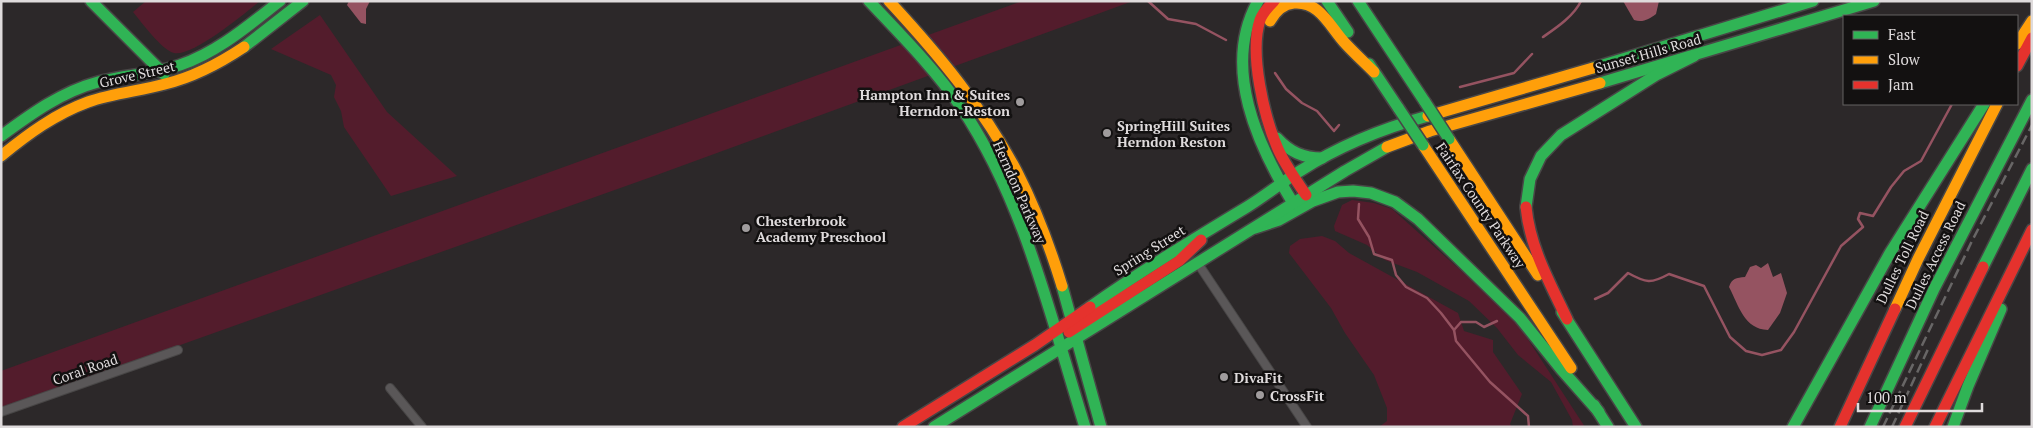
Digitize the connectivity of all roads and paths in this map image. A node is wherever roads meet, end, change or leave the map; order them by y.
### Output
1 (91, 1) edge
2 (280, 1) edge
3 (303, 1) edge
4 (868, 1) edge
5 (889, 1) edge
6 (1274, 1) edge
7 (1327, 1) edge
8 (1358, 1) edge
9 (1813, 1) edge
10 (1874, 1) edge
11 (1255, 5) edge
12 (2032, 21) edge
13 (2032, 38) edge
14 (2018, 42) edge
15 (1694, 56) junction
16 (1258, 58) junction
17 (2018, 64) edge
18 (161, 69) junction
19 (1374, 72) junction
20 (172, 83) junction
21 (2032, 100) edge
22 (1983, 105) edge
23 (1996, 105) edge
24 (1421, 118) joint
25 (1270, 127) junction
26 (1430, 131) joint
27 (1, 136) edge
28 (1, 156) edge
29 (1322, 158) junction
30 (2032, 169) edge
31 (1293, 176) junction
32 (1281, 184) junction
33 (1306, 195) junction
34 (1293, 203) junction
35 (1254, 228) junction
36 (2032, 230) edge
37 (2024, 245) junction
38 (1198, 262) junction
39 (1566, 319) junction
40 (1074, 329) junction
41 (1059, 339) junction
42 (178, 350) dead end
43 (390, 388) dead end
44 (1, 412) edge
45 (1598, 412) junction
46 (422, 427) edge
47 (902, 427) edge
48 (934, 427) edge
49 (1085, 427) edge
50 (1101, 427) edge
51 (1307, 427) edge
52 (1608, 427) edge
53 (1636, 427) edge
54 (1793, 427) edge
55 (1840, 427) edge
56 (1870, 427) edge
57 (1905, 427) edge
58 (1935, 427) edge
59 (1953, 427) edge

1 - 18 main road
2 - 18 main road, Grove Street
3 - 20 main road, Grove Street
4 - 41 main road, Herndon Parkway
5 - 40 main road, Herndon Parkway
6 - 16 main road
7 - 19 main road, Fairfax County Parkway
8 - 39 main road, Fairfax County Parkway, bridge
9 - 24 main road, Sunset Hills Road
10 - 15 main road, Sunset Hills Road
11 - 32 main road
12 - 14 main road
13 - 17 main road
15 - 26 main road, Sunset Hills Road
15 - 39 main road
16 - 19 main road
16 - 25 main road
18 - 20 main road
18 - 27 main road, Grove Street
19 - 45 main road, Fairfax County Parkway, bridge
20 - 28 main road, Grove Street
21 - 56 main road, Dulles Access Road
22 - 54 main road
23 - 55 main road, Dulles Toll Road
24 - 29 main road, Spring Street
25 - 29 main road
25 - 31 main road
26 - 33 main road, Spring Street
29 - 31 main road, Spring Street
30 - 57 main road
31 - 32 main road, Spring Street
31 - 33 main road
32 - 34 main road
32 - 40 main road, Spring Street
33 - 34 main road, Spring Street
34 - 35 main road, Spring Street
35 - 38 main road, Spring Street
35 - 45 main road
36 - 37 main road
37 - 58 main road
37 - 59 main road
38 - 40 main road, Spring Street
38 - 51 street
39 - 53 main road, Fairfax County Parkway
40 - 41 main road, Spring Street
40 - 41 main road, Spring Street
40 - 50 main road, Herndon Parkway
41 - 47 main road, Spring Street
41 - 48 main road, Spring Street
41 - 49 main road, Herndon Parkway
42 - 44 street, Coral Road
43 - 46 street
45 - 52 main road, Fairfax County Parkway

